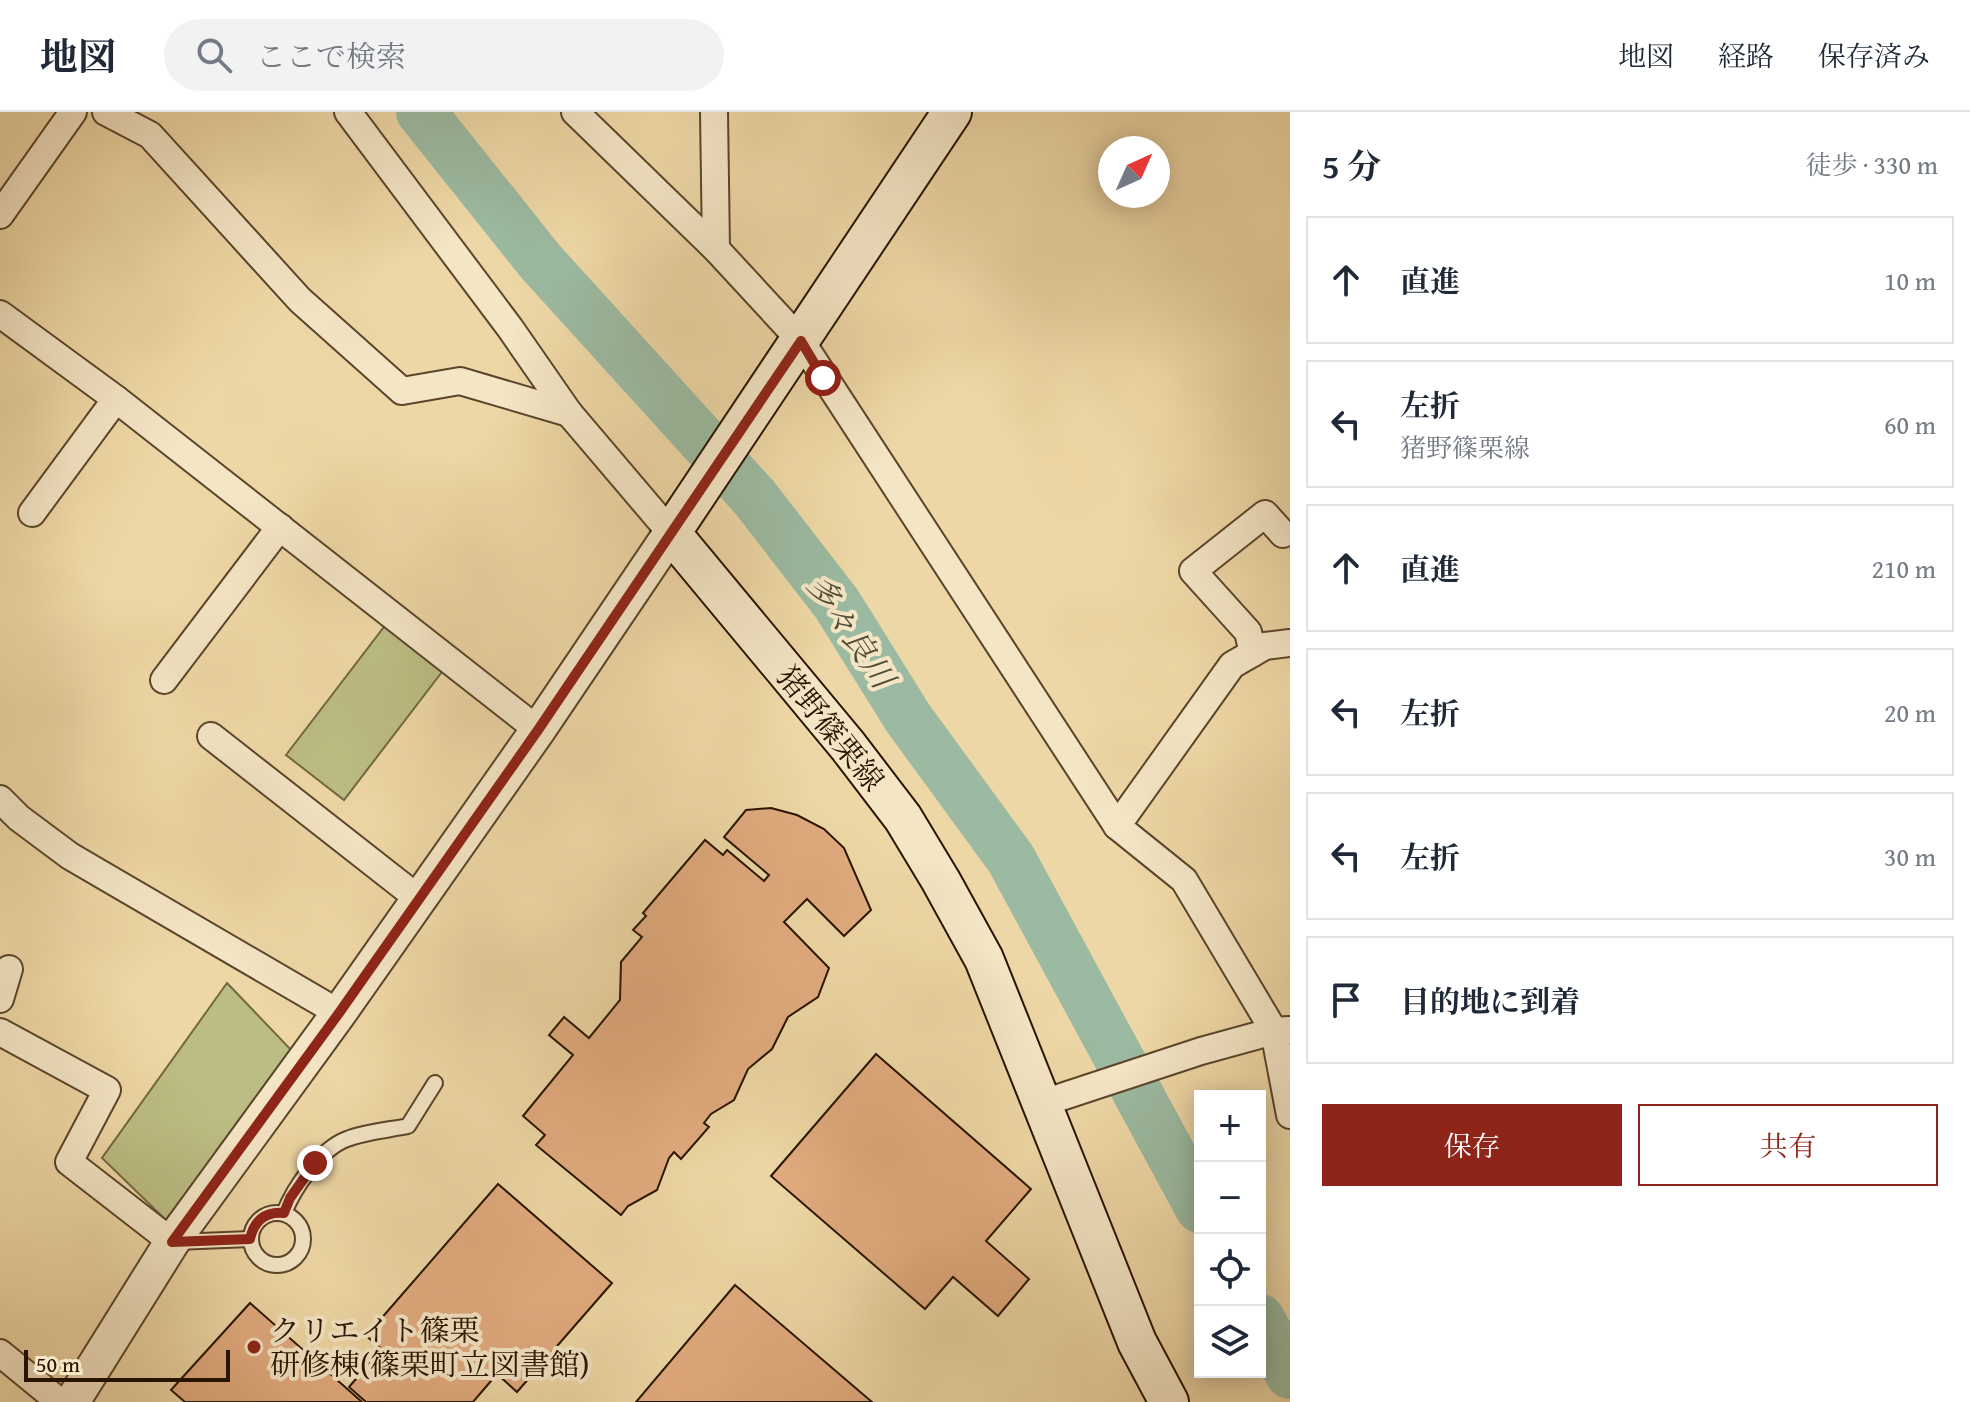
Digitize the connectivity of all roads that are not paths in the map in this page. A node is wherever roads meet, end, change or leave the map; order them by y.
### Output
1 (73, 112) edge
2 (106, 112) edge
3 (348, 112) edge
4 (575, 112) edge
5 (714, 112) edge
6 (952, 112) edge
7 (147, 121) edge
8 (0, 215) edge
9 (716, 249) junction
10 (0, 314) edge
11 (796, 346) junction
12 (116, 399) junction
13 (569, 413) junction
14 (32, 513) dead end
15 (676, 526) junction
16 (280, 527) junction
17 (1283, 534) dead end
18 (1290, 643) edge
19 (1253, 653) junction
20 (164, 680) dead end
21 (538, 730) junction
22 (211, 736) dead end
23 (0, 799) edge
24 (1117, 826) junction
25 (419, 899) junction
26 (9, 969) dead end
27 (0, 999) edge
28 (339, 1013) junction
29 (1282, 1030) edge
30 (0, 1032) edge
31 (435, 1083) dead end
32 (1053, 1100) junction
33 (1290, 1115) edge
34 (284, 1213) junction
35 (250, 1239) junction
36 (172, 1242) junction
37 (0, 1353) edge
38 (60, 1402) edge
39 (72, 1402) edge
40 (1169, 1402) edge

1 - 8 street
2 - 7 street
3 - 13 street
4 - 9 street
5 - 9 street
6 - 11 main road
7 - 13 street
9 - 11 street
10 - 12 street
11 - 15 main road
11 - 24 street
12 - 14 street
12 - 16 street
13 - 15 street
15 - 21 street
15 - 32 main road, 猪野篠栗線
16 - 20 street
16 - 21 street
17 - 19 street
18 - 19 street
19 - 24 street
21 - 25 street
22 - 25 street
23 - 28 street
24 - 29 street
25 - 28 street
26 - 27 street
28 - 36 street
29 - 32 street
29 - 33 street
30 - 36 street
31 - 34 lane
32 - 40 main road, 猪野篠栗線
34 - 35 lane
34 - 35 lane
35 - 36 lane
36 - 39 street
37 - 38 street

